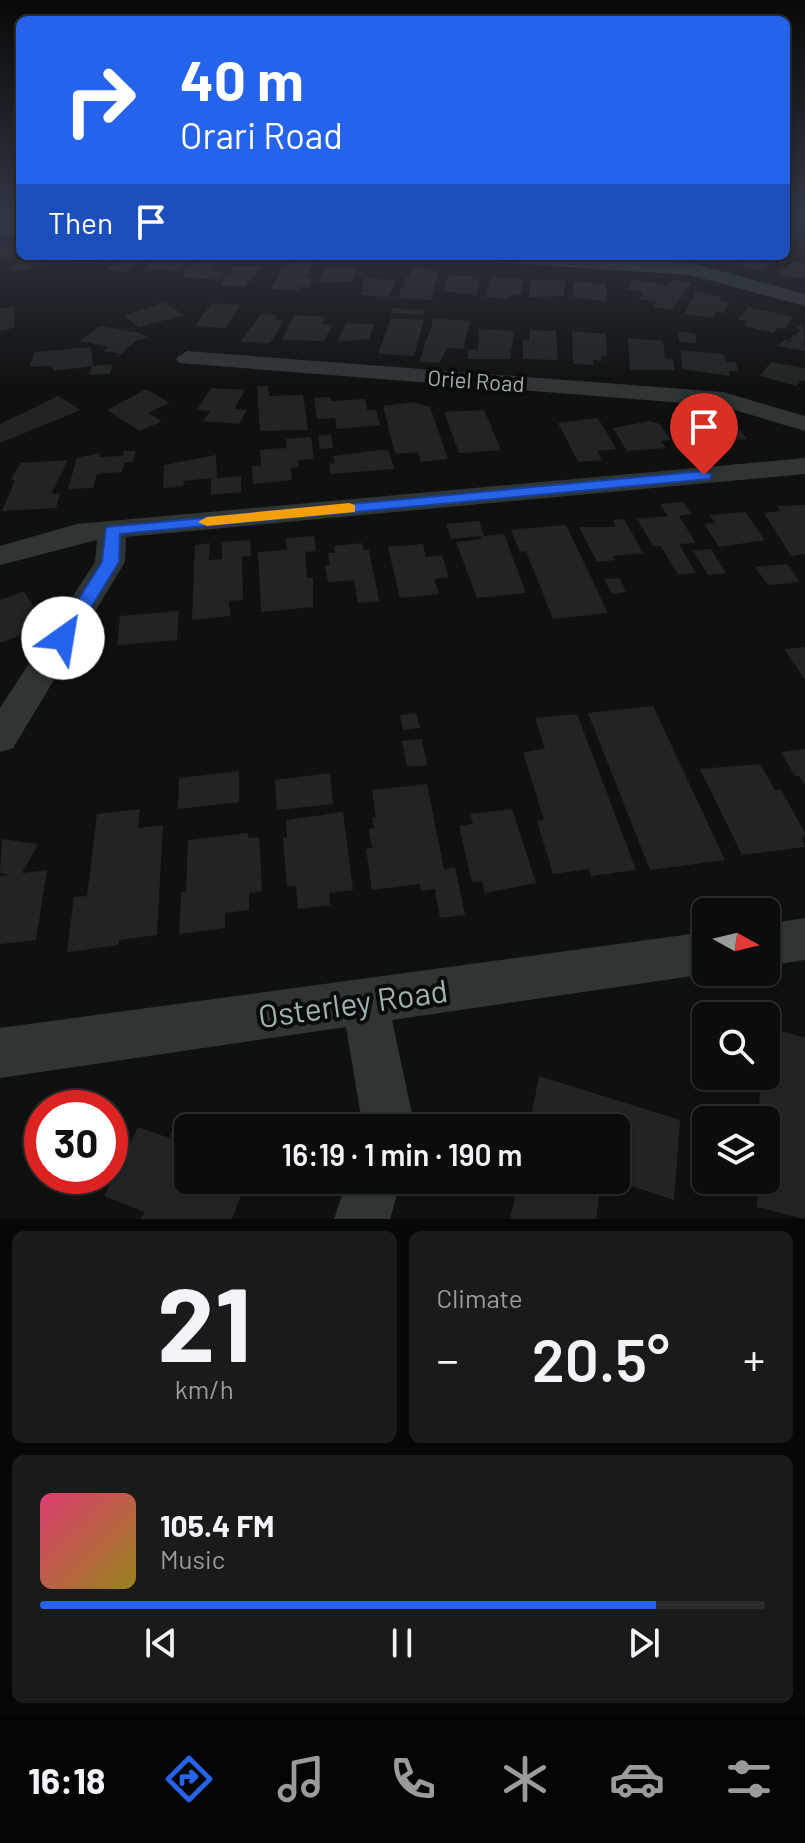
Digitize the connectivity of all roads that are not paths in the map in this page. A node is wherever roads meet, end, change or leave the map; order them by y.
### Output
1 (709, 274) edge
2 (805, 300) edge
3 (187, 358) dead end
4 (763, 410) junction
5 (805, 424) edge
6 (805, 466) edge
7 (766, 470) junction
8 (112, 530) junction
9 (0, 556) edge
10 (0, 738) edge
11 (805, 939) edge
12 (780, 943) edge
13 (692, 955) edge
14 (365, 1002) junction
15 (0, 1053) edge
16 (386, 1114) edge
17 (370, 1194) edge
18 (362, 1219) edge

1 - 2 street
3 - 4 street, Oriel Road
4 - 5 street, Oriel Road
4 - 7 street
6 - 7 street
7 - 8 street
8 - 9 street
8 - 10 street
11 - 12 street
13 - 14 street, Osterley Road
14 - 15 street, Osterley Road
14 - 16 street
17 - 18 street

